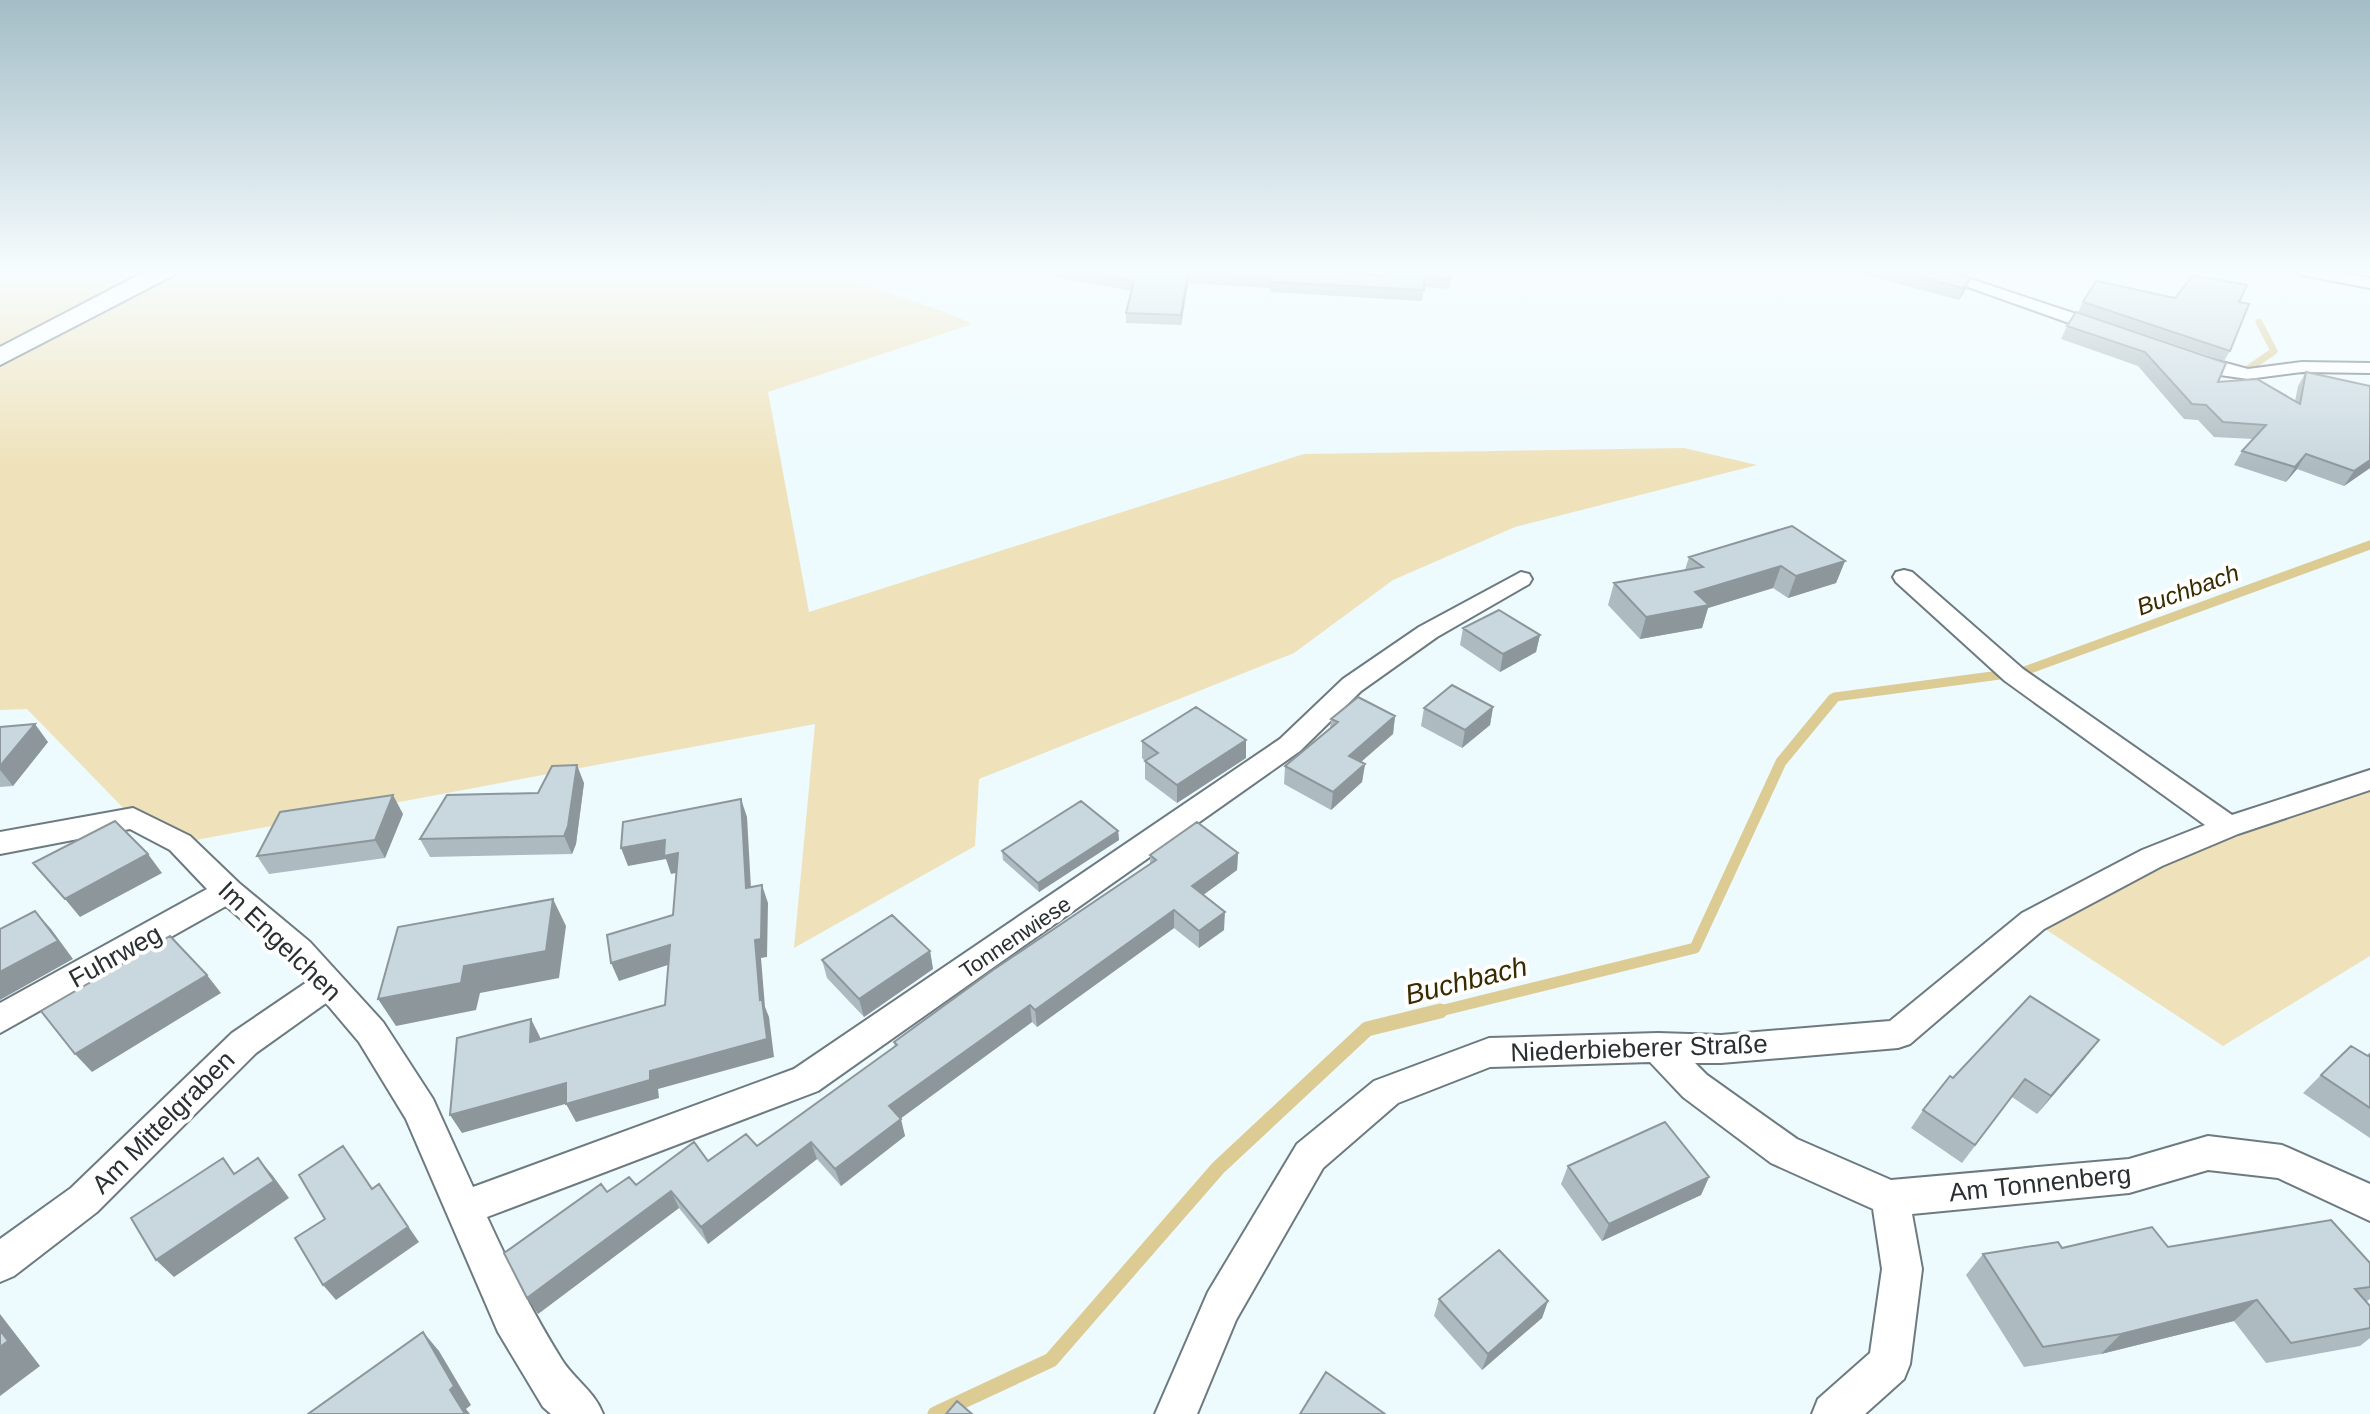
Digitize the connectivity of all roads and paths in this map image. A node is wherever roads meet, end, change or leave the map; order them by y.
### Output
1 (40, 336) edge
2 (2126, 336) edge
3 (2129, 337) edge
4 (2170, 351) edge
5 (0, 357) edge
6 (2370, 368) edge
7 (1904, 577) dead end
8 (1521, 579) dead end
9 (2370, 780) edge
10 (2228, 827) junction
11 (0, 843) edge
12 (228, 891) junction
13 (328, 984) junction
14 (0, 1019) edge
15 (1658, 1047) junction
16 (1890, 1198) junction
17 (2370, 1203) edge
18 (462, 1209) junction
19 (0, 1263) edge
20 (582, 1414) edge
21 (1176, 1414) edge
22 (1833, 1414) edge

1 - 5 street
2 - 3 street
4 - 6 street
7 - 10 street
8 - 18 street, Tonnenwiese
9 - 10 street, Niederbieberer Straße
10 - 15 street, Niederbieberer Straße
11 - 12 street, Im Engelchen
12 - 13 street, Im Engelchen
12 - 14 street, Fuhrweg
13 - 18 street, Im Engelchen
13 - 19 street, Am Mittelgraben
15 - 16 street, Am Tonnenberg
15 - 21 street, Niederbieberer Straße
16 - 17 street, Am Tonnenberg
16 - 22 street
18 - 20 street, Im Engelchen

